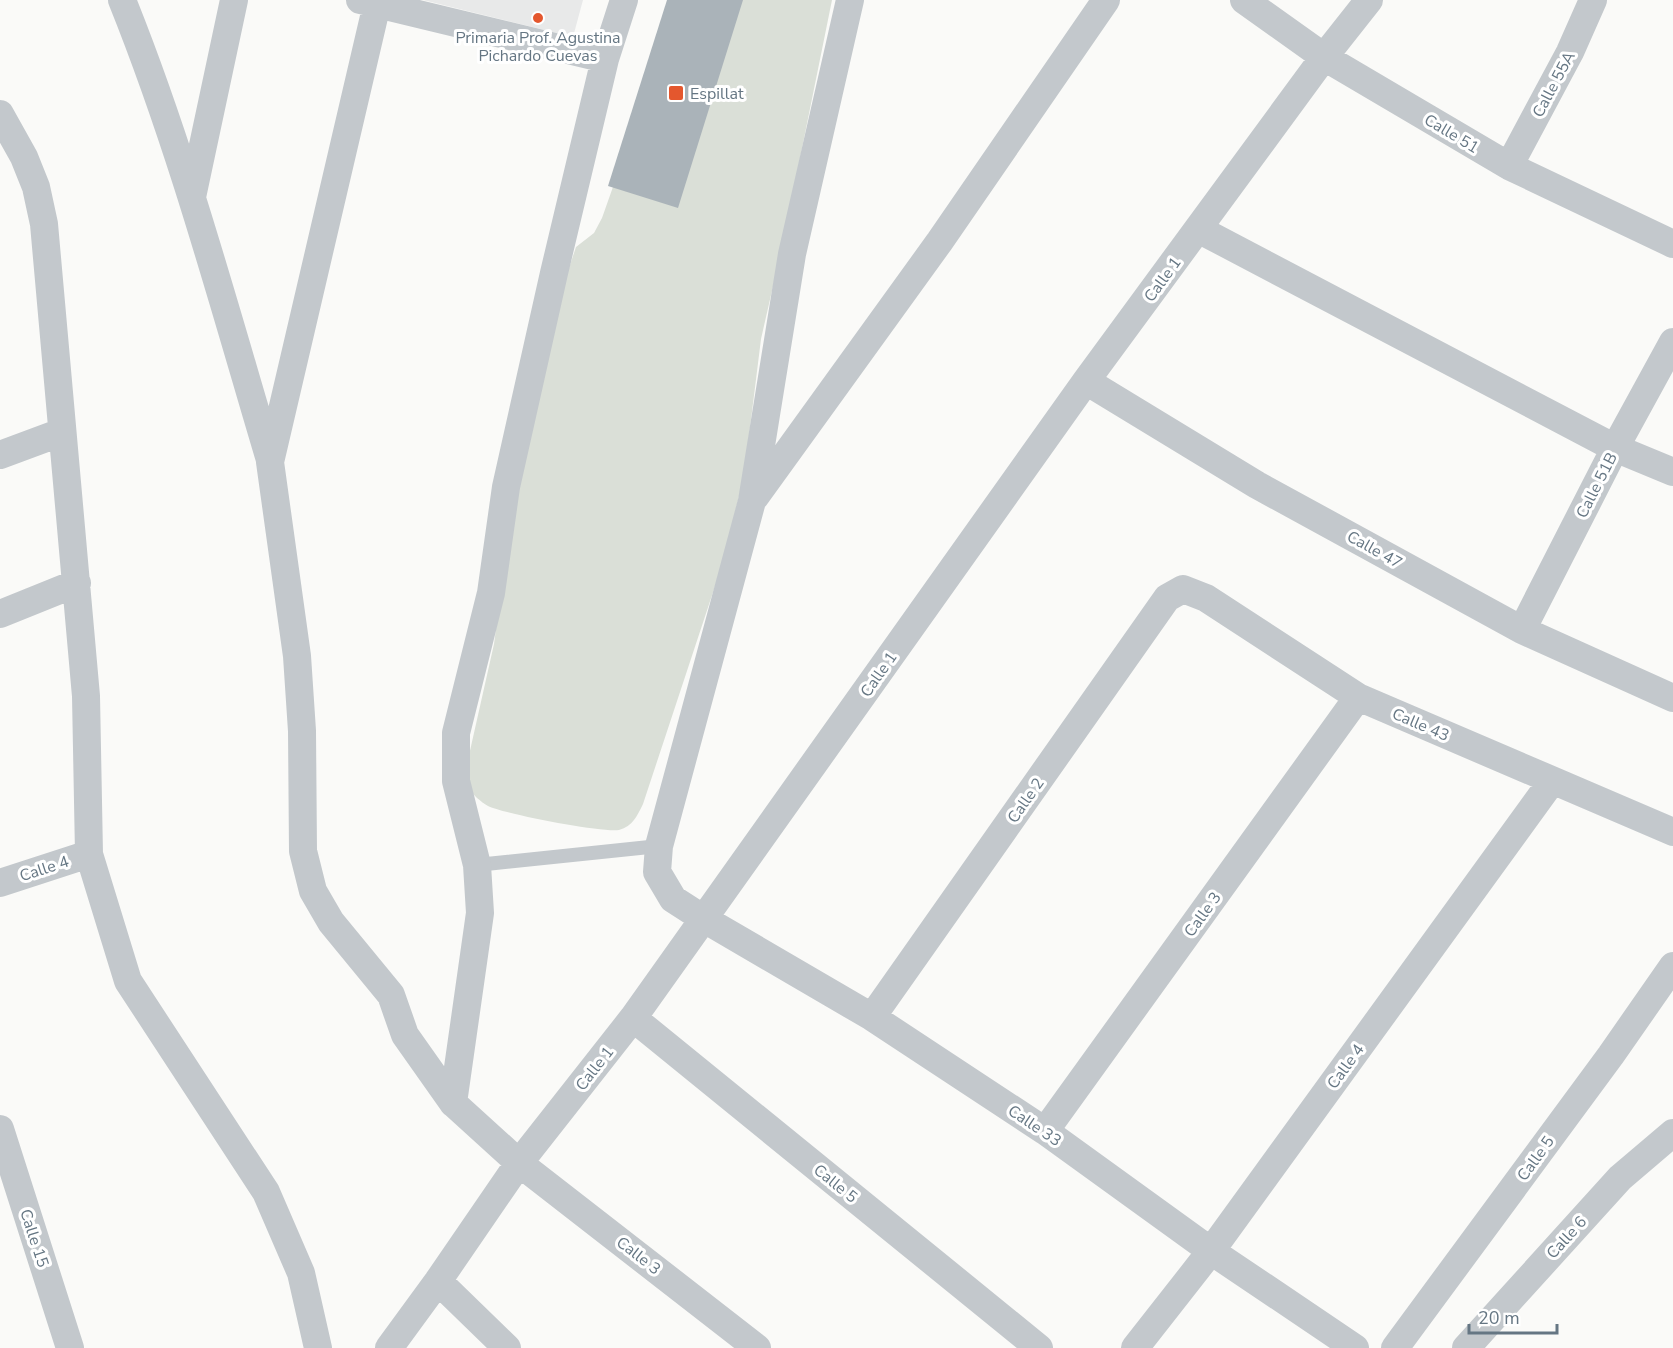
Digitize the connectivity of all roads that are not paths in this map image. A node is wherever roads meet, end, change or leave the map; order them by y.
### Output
1 (122, 0) edge
2 (234, 0) edge
3 (624, 0) edge
4 (850, 0) edge
5 (1106, 0) edge
6 (1244, 0) edge
7 (1369, 0) edge
8 (1593, 0) edge
9 (369, 2) edge
10 (1324, 57) junction
11 (605, 59) junction
12 (0, 114) edge
13 (1509, 166) junction
14 (192, 199) junction
15 (1198, 229) junction
16 (1673, 244) edge
17 (1673, 342) edge
18 (1086, 381) junction
19 (62, 432) junction
20 (1616, 448) junction
21 (0, 455) edge
22 (270, 462) junction
23 (1673, 472) edge
24 (752, 501) junction
25 (77, 583) junction
26 (1183, 590) joint
27 (0, 614) edge
28 (1522, 630) junction
29 (1358, 697) junction
30 (1673, 698) edge
31 (1552, 781) junction
32 (1673, 832) edge
33 (658, 846) junction
34 (89, 854) junction
35 (477, 866) junction
36 (0, 883) edge
37 (704, 920) junction
38 (1673, 966) edge
39 (872, 1017) junction
40 (633, 1018) junction
41 (453, 1103) junction
42 (0, 1129) edge
43 (1045, 1131) junction
44 (1673, 1133) edge
45 (519, 1163) junction
46 (1211, 1251) junction
47 (438, 1281) junction
48 (70, 1348) edge
49 (318, 1348) edge
50 (389, 1348) edge
51 (507, 1348) edge
52 (757, 1348) edge
53 (1039, 1348) edge
54 (1135, 1348) edge
55 (1355, 1348) edge
56 (1395, 1348) edge
57 (1466, 1348) edge

1 - 14 street
2 - 14 street
3 - 11 street
4 - 24 street
5 - 24 street
6 - 10 street, Calle 51
7 - 10 street, Calle 1
8 - 13 street, Calle 55A
9 - 11 street
9 - 22 street
10 - 13 street, Calle 51
10 - 15 street, Calle 1
11 - 35 street
12 - 19 street
13 - 16 street, Calle 51
14 - 22 street
15 - 18 street, Calle 1
15 - 20 street
17 - 20 street, Calle 51B
18 - 28 street, Calle 47
18 - 37 street, Calle 1
19 - 21 street
19 - 25 street
20 - 23 street
20 - 28 street, Calle 51B
22 - 41 street, Calle 3
24 - 33 street, Calle 33
25 - 27 street
25 - 34 street
26 - 29 street, Calle 43
26 - 39 street, Calle 2
28 - 30 street, Calle 47
29 - 31 street, Calle 43
29 - 43 street, Calle 3
31 - 32 street, Calle 43
31 - 46 street, Calle 4
33 - 35 lane
33 - 37 street, Calle 33
34 - 36 street, Calle 4
34 - 49 street
35 - 41 street
37 - 39 street, Calle 33
37 - 40 street, Calle 1
38 - 56 street, Calle 5
39 - 43 street, Calle 33
40 - 45 street, Calle 1
40 - 53 street, Calle 5
41 - 45 street, Calle 3
42 - 48 street, Calle 15
43 - 46 street, Calle 33
44 - 57 street, Calle 6
45 - 47 street, Calle 1
45 - 52 street, Calle 3
46 - 54 street, Calle 4
46 - 55 street, Calle 33
47 - 50 street, Calle 1
47 - 51 street

